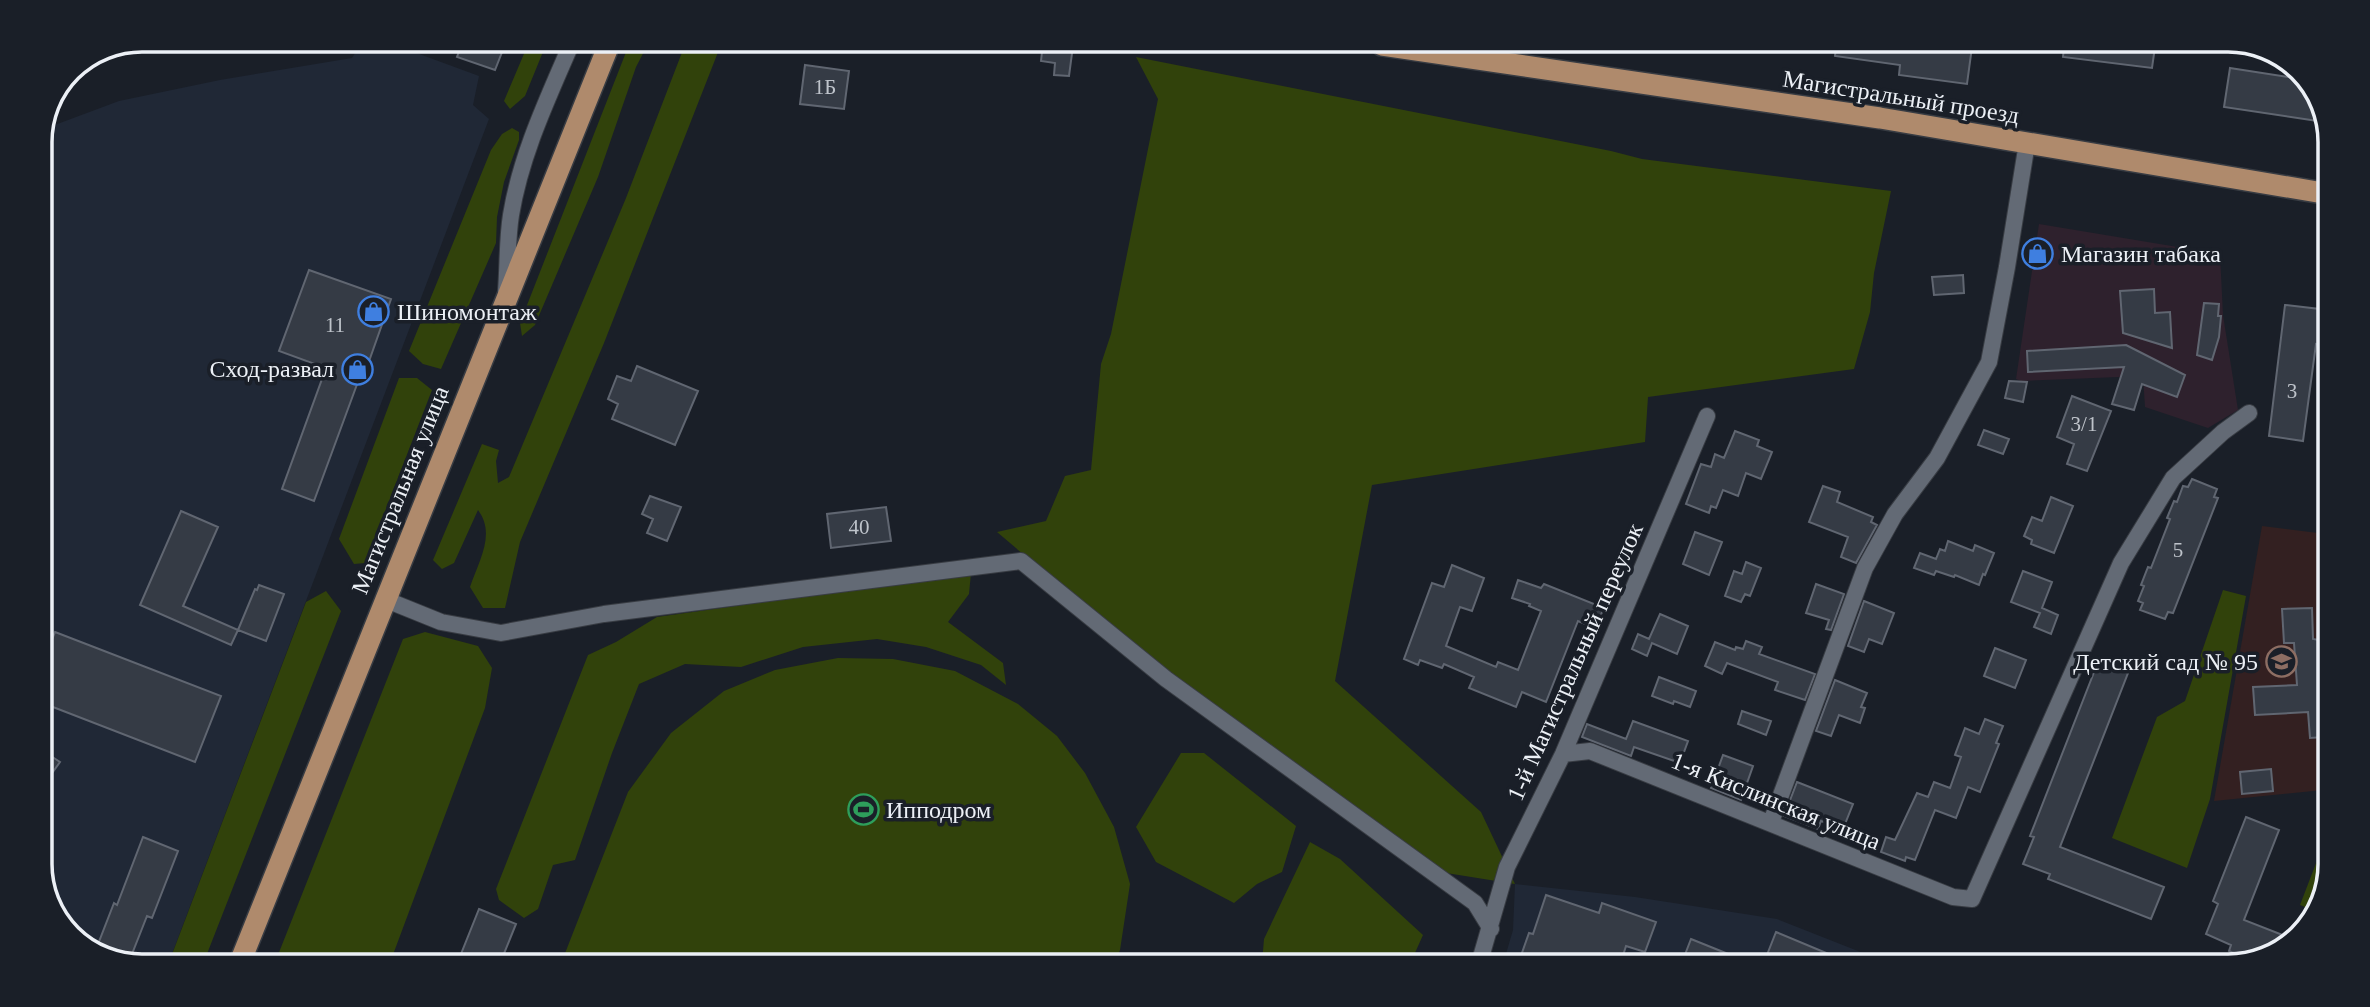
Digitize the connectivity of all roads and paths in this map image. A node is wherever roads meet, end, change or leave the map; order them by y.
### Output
1 (568, 52) edge
2 (606, 52) edge
3 (1430, 52) edge
4 (2027, 144) junction
5 (2317, 192) edge
6 (505, 298) junction
7 (2249, 413) dead end
8 (1707, 416) dead end
9 (384, 599) junction
10 (1563, 754) junction
11 (1771, 822) junction
12 (1491, 929) junction
13 (243, 954) edge
14 (1482, 954) edge

1 - 6 street
2 - 6 main road, Магистральная улица
3 - 4 main road, Магистральный проезд
4 - 5 main road, Магистральный проезд
4 - 11 street
6 - 9 main road, Магистральная улица
7 - 11 street, 1-я Кислинская улица
8 - 10 street, 1-й Магистральный переулок
9 - 12 street
9 - 13 main road, Магистральная улица
10 - 11 street, 1-я Кислинская улица
10 - 12 street, 1-й Магистральный переулок
12 - 14 street, 1-й Магистральный переулок

